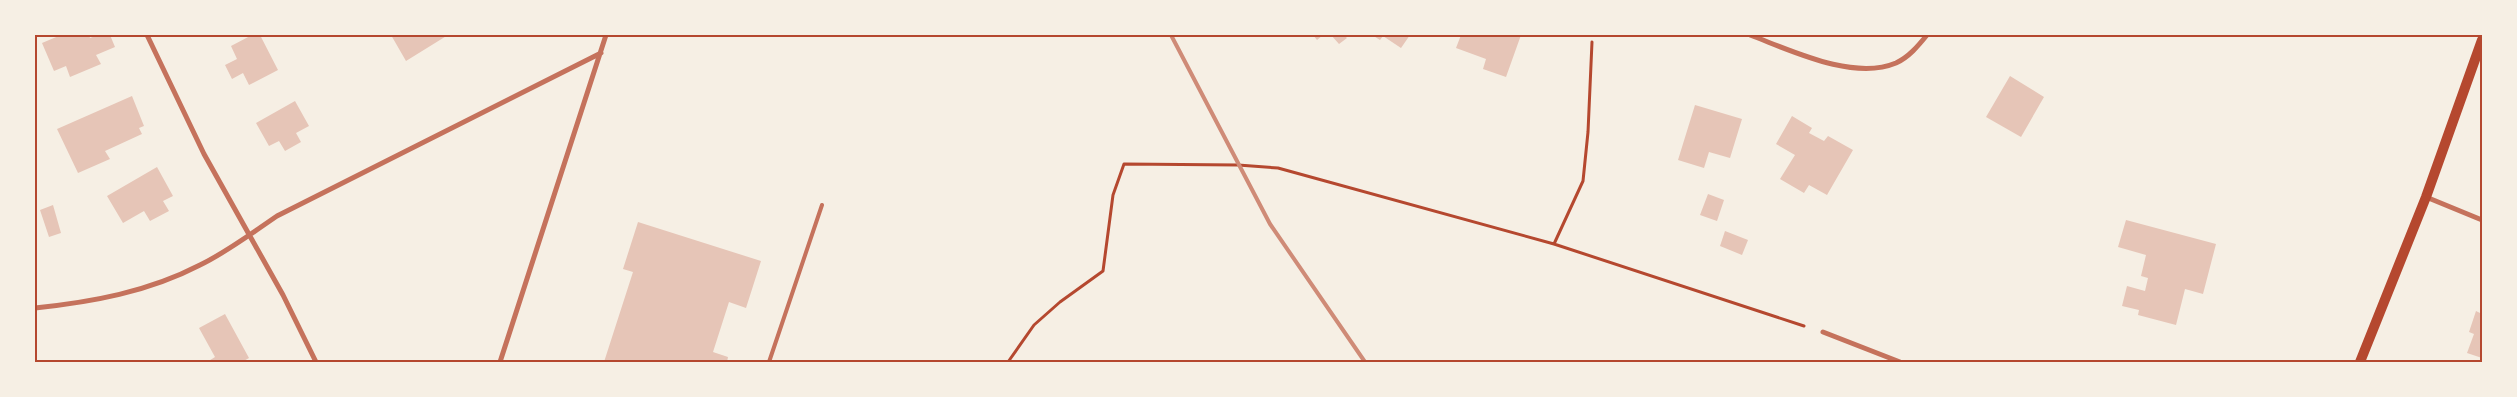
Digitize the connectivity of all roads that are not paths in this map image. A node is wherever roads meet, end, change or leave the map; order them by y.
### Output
1 (147, 35) edge
2 (606, 35) edge
3 (1750, 35) edge
4 (1927, 35) edge
5 (2482, 40) edge
6 (601, 53) junction
7 (2426, 197) junction
8 (822, 205) dead end
9 (2482, 220) edge
10 (248, 235) junction
11 (35, 308) edge
12 (1824, 332) road end
13 (316, 362) edge
14 (500, 362) edge
15 (769, 362) edge
16 (1900, 362) edge
17 (2360, 362) edge

1 - 10 street
2 - 6 street
3 - 4 street
5 - 7 main road
6 - 10 street
6 - 14 street
7 - 9 street
7 - 17 main road
8 - 15 lane
10 - 11 street
10 - 13 street
12 - 16 street

